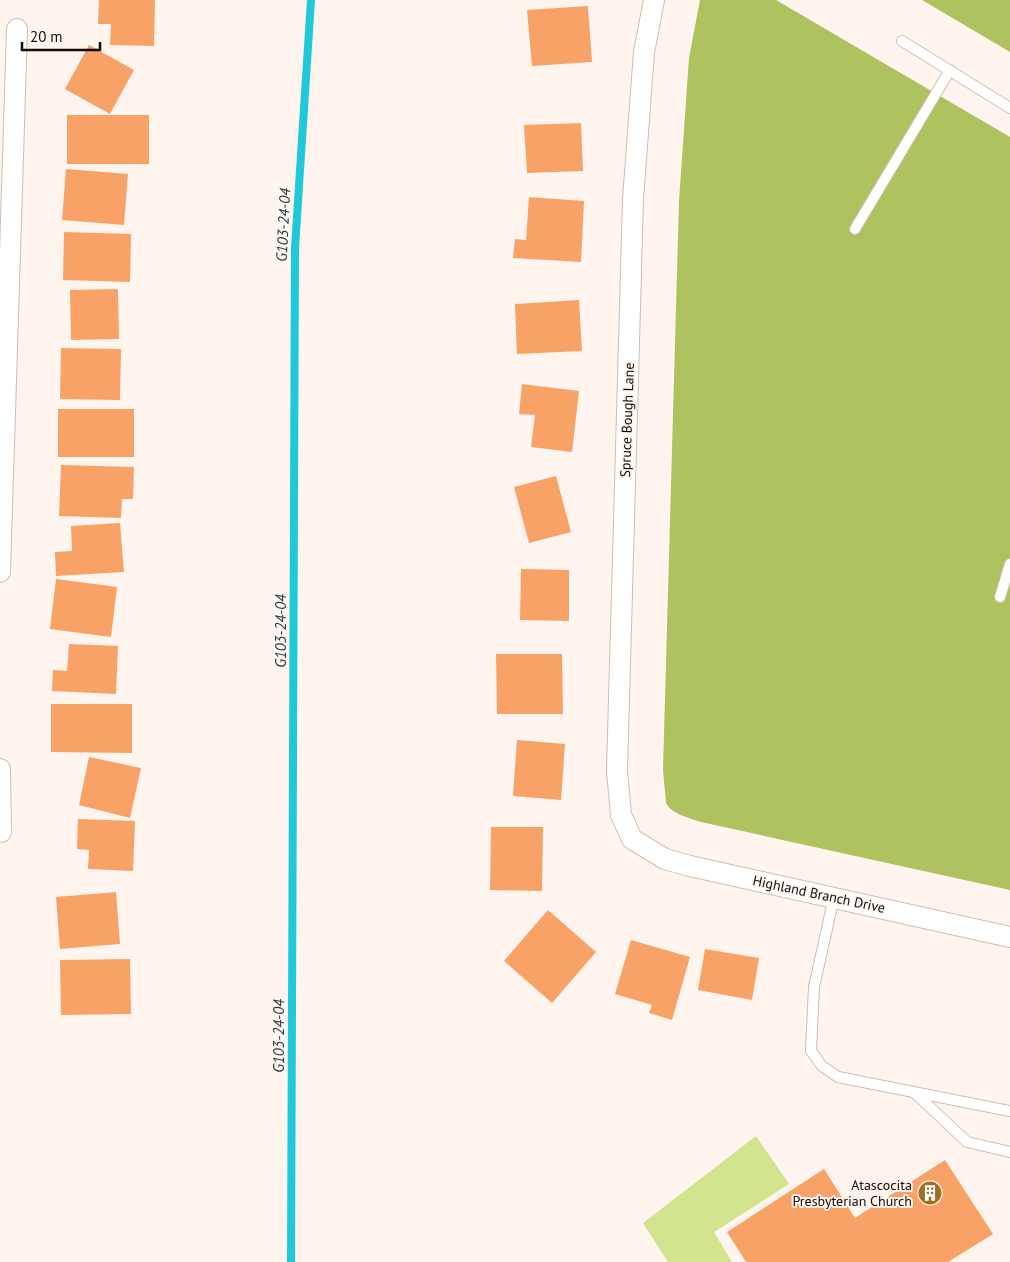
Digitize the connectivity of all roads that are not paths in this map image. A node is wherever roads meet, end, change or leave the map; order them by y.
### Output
1 (654, 0) edge
2 (17, 29) dead end
3 (902, 41) dead end
4 (950, 70) junction
5 (1010, 108) edge
6 (855, 229) dead end
7 (1010, 564) edge
8 (0, 572) edge
9 (1000, 597) dead end
10 (0, 769) edge
11 (1, 832) dead end
12 (632, 839) joint
13 (834, 898) junction
14 (1010, 937) edge
15 (914, 1092) junction
16 (1010, 1111) edge
17 (1010, 1152) edge

1 - 12 street, Spruce Bough Lane
2 - 8 street
3 - 4 lane
4 - 5 lane
4 - 6 lane
7 - 9 lane
10 - 11 street
12 - 13 street, Highland Branch Drive
13 - 14 street, Highland Branch Drive
13 - 15 lane
15 - 16 lane
15 - 17 lane

